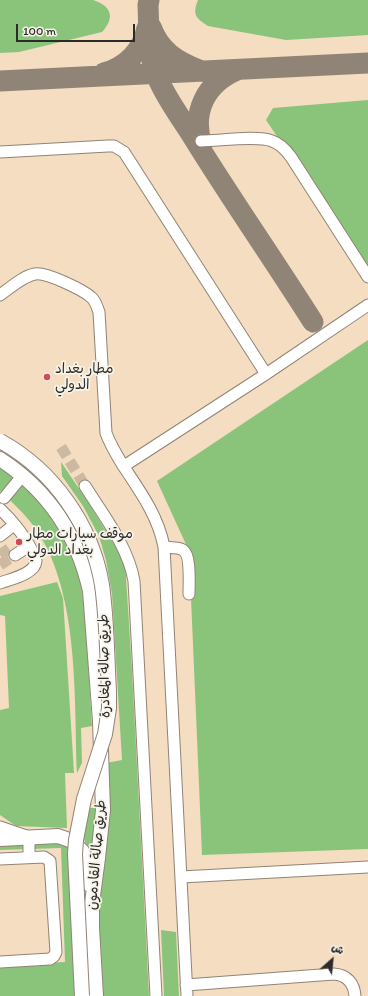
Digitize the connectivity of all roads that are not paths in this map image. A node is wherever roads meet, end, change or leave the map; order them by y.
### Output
1 (201, 141) dead end
2 (0, 152) edge
3 (368, 277) edge
4 (0, 295) edge
5 (368, 305) edge
6 (266, 374) junction
7 (0, 441) edge
8 (0, 459) edge
9 (124, 466) junction
10 (23, 475) junction
11 (85, 486) tunnel mouth
12 (4, 498) dead end
13 (0, 509) edge
14 (14, 525) junction
15 (0, 536) edge
16 (29, 546) junction
17 (164, 547) junction
18 (15, 555) tunnel mouth
19 (0, 583) edge
20 (189, 594) dead end
21 (1, 830) edge
22 (29, 837) junction
23 (29, 857) junction
24 (0, 859) edge
25 (368, 867) edge
26 (181, 877) junction
27 (92, 904) junction
28 (0, 962) edge
29 (187, 990) edge
30 (82, 996) edge
31 (96, 996) edge
32 (156, 996) edge
33 (355, 996) edge

1 - 3 lane
2 - 6 lane
4 - 9 lane
5 - 6 lane
6 - 9 lane
7 - 30 main road, طريق صالة المغادرة, bridge
8 - 10 main road, طريق صالة القادمون
9 - 17 lane
10 - 12 lane
10 - 27 main road, طريق صالة القادمون
11 - 32 lane
13 - 14 lane
14 - 15 lane
14 - 16 lane
16 - 18 lane
16 - 19 lane
17 - 20 lane
17 - 26 lane
21 - 22 main road
22 - 23 lane
22 - 27 main road
23 - 24 lane
23 - 28 lane
25 - 26 lane
26 - 29 lane
27 - 31 main road, طريق صالة القادمون
29 - 33 lane

